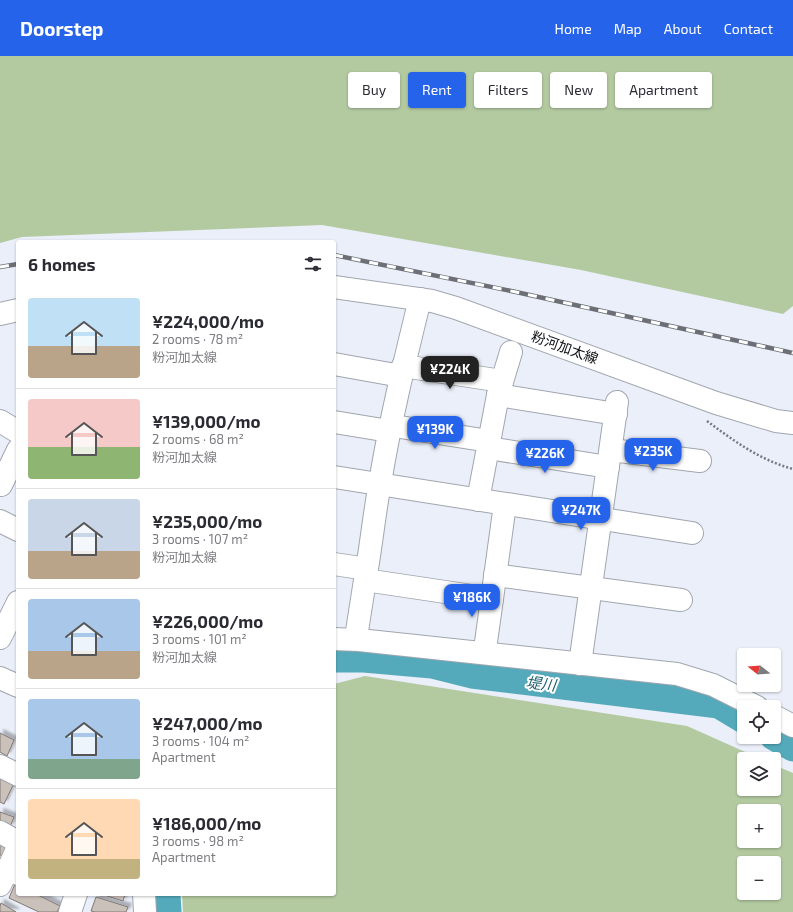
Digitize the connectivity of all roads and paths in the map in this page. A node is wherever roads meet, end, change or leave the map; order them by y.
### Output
1 (336, 287) edge
2 (420, 299) junction
3 (16, 310) edge
4 (0, 314) edge
5 (511, 352) dead end
6 (336, 364) edge
7 (402, 371) junction
8 (500, 388) junction
9 (704, 418) dead end
10 (0, 421) edge
11 (336, 422) edge
12 (793, 423) edge
13 (390, 427) junction
14 (16, 431) edge
15 (489, 445) junction
16 (16, 454) edge
17 (609, 458) junction
18 (700, 460) dead end
19 (793, 469) edge
20 (336, 477) edge
21 (380, 484) junction
22 (1, 485) edge
23 (478, 500) junction
24 (505, 504) junction
25 (600, 519) junction
26 (0, 521) edge
27 (16, 529) edge
28 (692, 533) dead end
29 (336, 565) edge
30 (366, 574) junction
31 (495, 575) junction
32 (591, 588) junction
33 (492, 599) junction
34 (680, 600) dead end
35 (10, 609) edge
36 (357, 631) dead end
37 (0, 638) edge
38 (336, 639) edge
39 (486, 642) dead end
40 (580, 664) junction
41 (0, 678) edge
42 (16, 685) edge
43 (743, 700) edge
44 (781, 720) edge
45 (793, 726) edge
46 (0, 766) edge
47 (16, 774) edge
48 (0, 832) edge
49 (16, 841) edge
50 (16, 853) edge
51 (9, 876) edge
52 (144, 896) edge
53 (145, 912) edge

1 - 2 street, 粉河加太線
2 - 7 street
2 - 12 street, 粉河加太線
3 - 4 street
5 - 8 street
6 - 7 street
7 - 8 street
7 - 13 street
8 - 15 street
8 - 17 street
9 - 19 path
10 - 14 street
11 - 13 street
13 - 15 street
13 - 21 street
15 - 17 street
15 - 23 street
16 - 22 street
17 - 18 street
17 - 25 street
20 - 21 street
21 - 23 street
21 - 30 street
23 - 24 street
24 - 25 street
24 - 31 street
25 - 28 street
25 - 32 street
26 - 27 street
29 - 30 street
30 - 33 street
30 - 36 street
31 - 32 street
31 - 33 street
32 - 34 street
32 - 40 street
33 - 39 street
35 - 37 street
38 - 40 street
40 - 43 street
41 - 42 street
44 - 45 street
46 - 47 street
48 - 49 street
50 - 51 street
52 - 53 street

